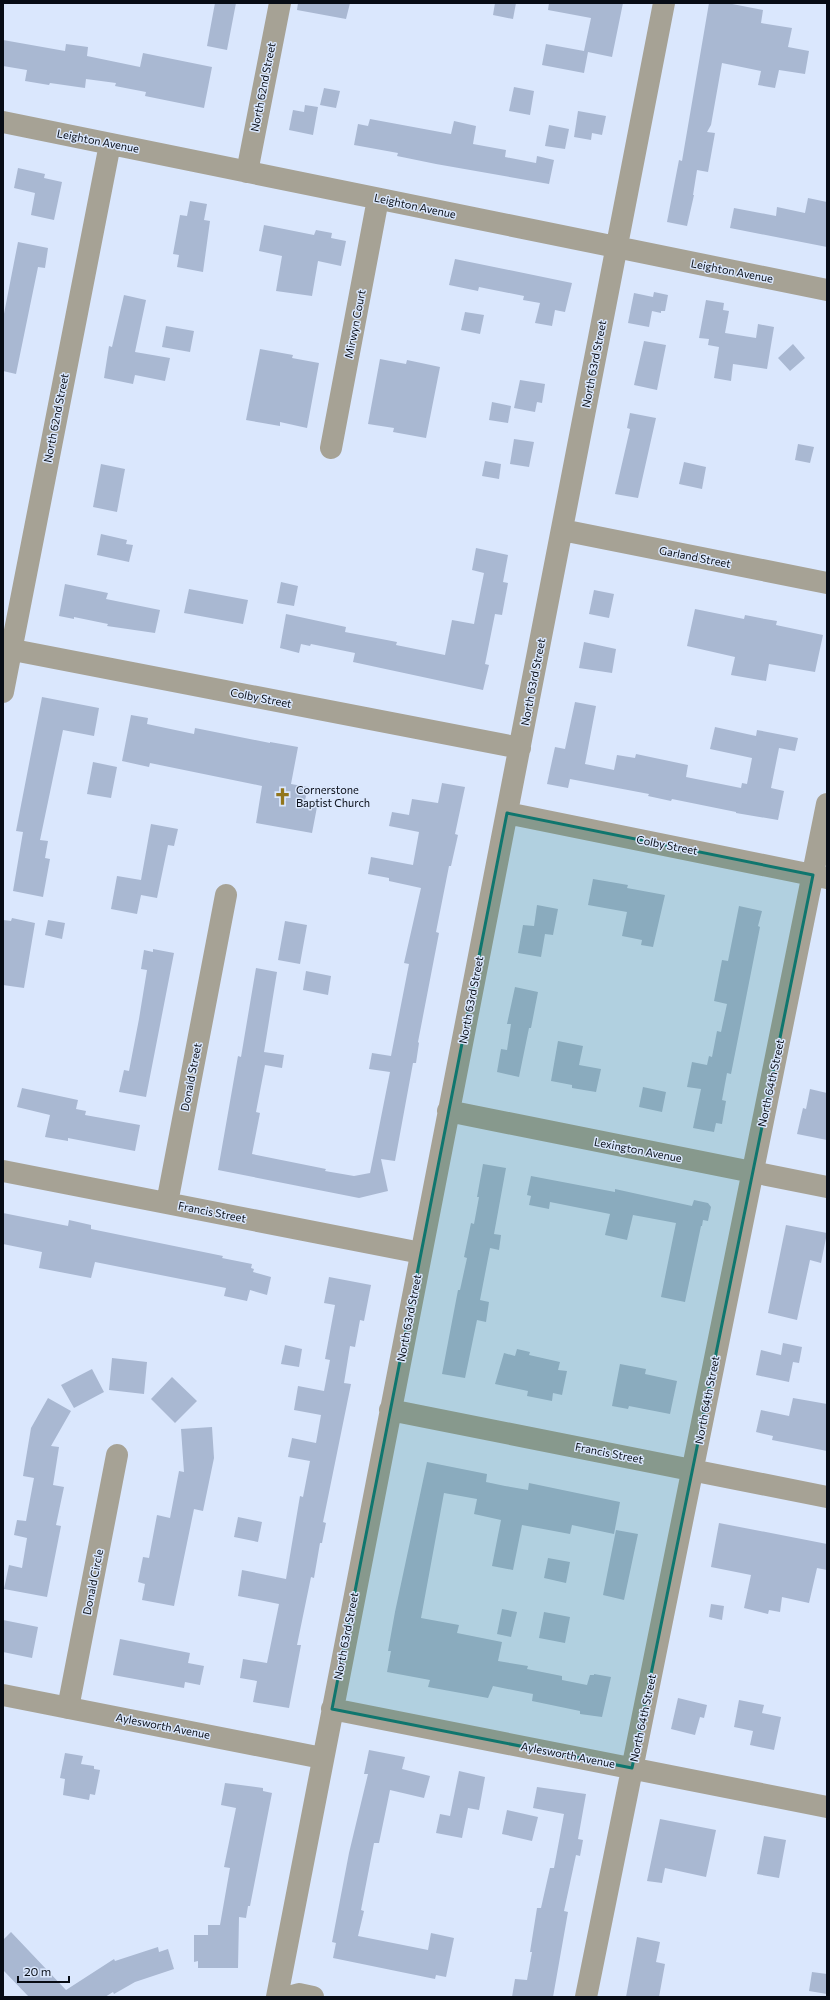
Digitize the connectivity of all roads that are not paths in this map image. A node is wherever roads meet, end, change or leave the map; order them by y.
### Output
1 (280, 3) edge
2 (664, 3) edge
3 (3, 122) edge
4 (110, 144) junction
5 (247, 172) junction
6 (378, 199) junction
7 (616, 248) junction
8 (827, 290) edge
9 (331, 448) dead end
10 (562, 530) junction
11 (827, 584) edge
12 (7, 649) edge
13 (3, 692) edge
14 (520, 748) junction
15 (827, 804) edge
16 (507, 813) junction
17 (820, 876) edge
18 (226, 895) dead end
19 (448, 1111) junction
20 (3, 1171) edge
21 (753, 1172) junction
22 (827, 1187) edge
23 (167, 1203) junction
24 (421, 1253) junction
25 (390, 1410) junction
26 (117, 1455) dead end
27 (693, 1470) junction
28 (827, 1497) edge
29 (3, 1695) edge
30 (68, 1708) junction
31 (332, 1709) junction
32 (322, 1758) junction
33 (632, 1768) junction
34 (827, 1807) edge
35 (277, 1997) edge
36 (288, 1997) edge
37 (313, 1997) edge
38 (586, 1997) edge

1 - 5 street, North 62nd Street
2 - 7 street, North 63rd Street
3 - 4 street, Leighton Avenue
4 - 5 street, Leighton Avenue
4 - 12 street, North 62nd Street
5 - 6 street, Leighton Avenue
6 - 7 street, Leighton Avenue
6 - 9 street, Mirwyn Court
7 - 8 street, Leighton Avenue
7 - 10 street, North 63rd Street
10 - 11 street, Garland Street
10 - 14 street, North 63rd Street
12 - 13 street, North 62nd Street
12 - 14 street, Colby Street
14 - 16 street, North 63rd Street
15 - 17 street, North 64th Street
16 - 17 street, Colby Street
16 - 19 street, North 63rd Street
17 - 21 street, North 64th Street
18 - 23 street, Donald Street
19 - 21 street, Lexington Avenue
19 - 24 street, North 63rd Street
20 - 23 street, Francis Street
21 - 22 street, Lexington Avenue
21 - 27 street, North 64th Street
23 - 24 street, Francis Street
24 - 25 street, North 63rd Street
25 - 27 street, Francis Street
25 - 31 street, North 63rd Street
26 - 30 street, Donald Circle
27 - 28 street, Francis Street
27 - 33 street, North 64th Street
29 - 30 street, Aylesworth Avenue
30 - 32 street, Aylesworth Avenue
31 - 32 street, North 63rd Street
31 - 33 street, Aylesworth Avenue
32 - 35 street, North 63rd Street
33 - 34 street, Aylesworth Avenue
33 - 38 street, North 64th Street
36 - 37 street

